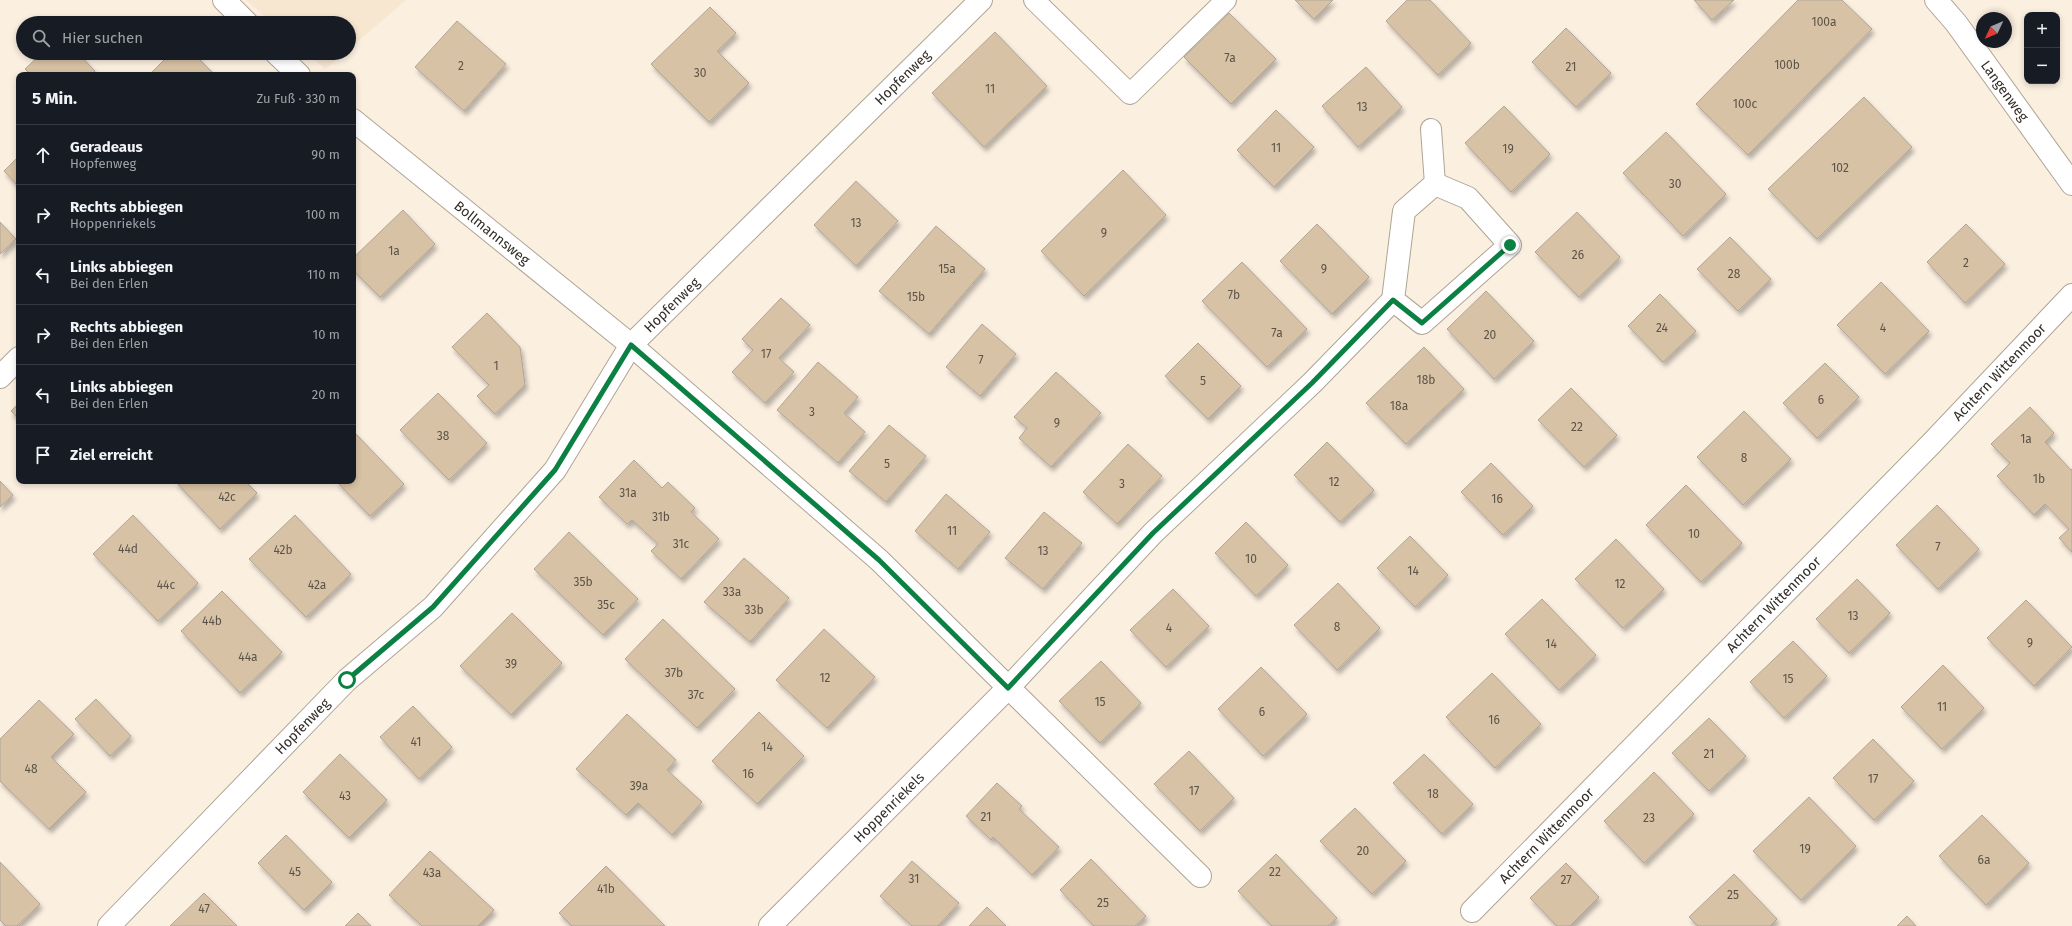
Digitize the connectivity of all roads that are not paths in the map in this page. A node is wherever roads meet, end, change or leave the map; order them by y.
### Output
1 (224, 0) edge
2 (981, 0) edge
3 (1034, 0) edge
4 (1226, 0) edge
5 (1936, 0) edge
6 (240, 16) edge
7 (283, 60) edge
8 (296, 72) edge
9 (356, 122) edge
10 (1431, 129) dead end
11 (1435, 184) junction
12 (2072, 184) edge
13 (2072, 295) edge
14 (1393, 300) junction
15 (631, 345) junction
16 (16, 361) edge
17 (0, 377) edge
18 (1008, 688) junction
19 (1200, 876) dead end
20 (1472, 911) dead end
21 (109, 926) edge
22 (770, 926) edge

1 - 6 street
2 - 15 street, Hopfenweg
3 - 4 lane
5 - 12 street, Langenweg
7 - 8 street
9 - 15 street, Bollmannsweg
10 - 11 lane
11 - 14 street
11 - 14 street
13 - 20 street, Achtern Wittenmoor
14 - 18 street, Hoppenriekels
15 - 18 street
15 - 21 street, Hopfenweg
16 - 17 street
18 - 19 street
18 - 22 street, Hoppenriekels

